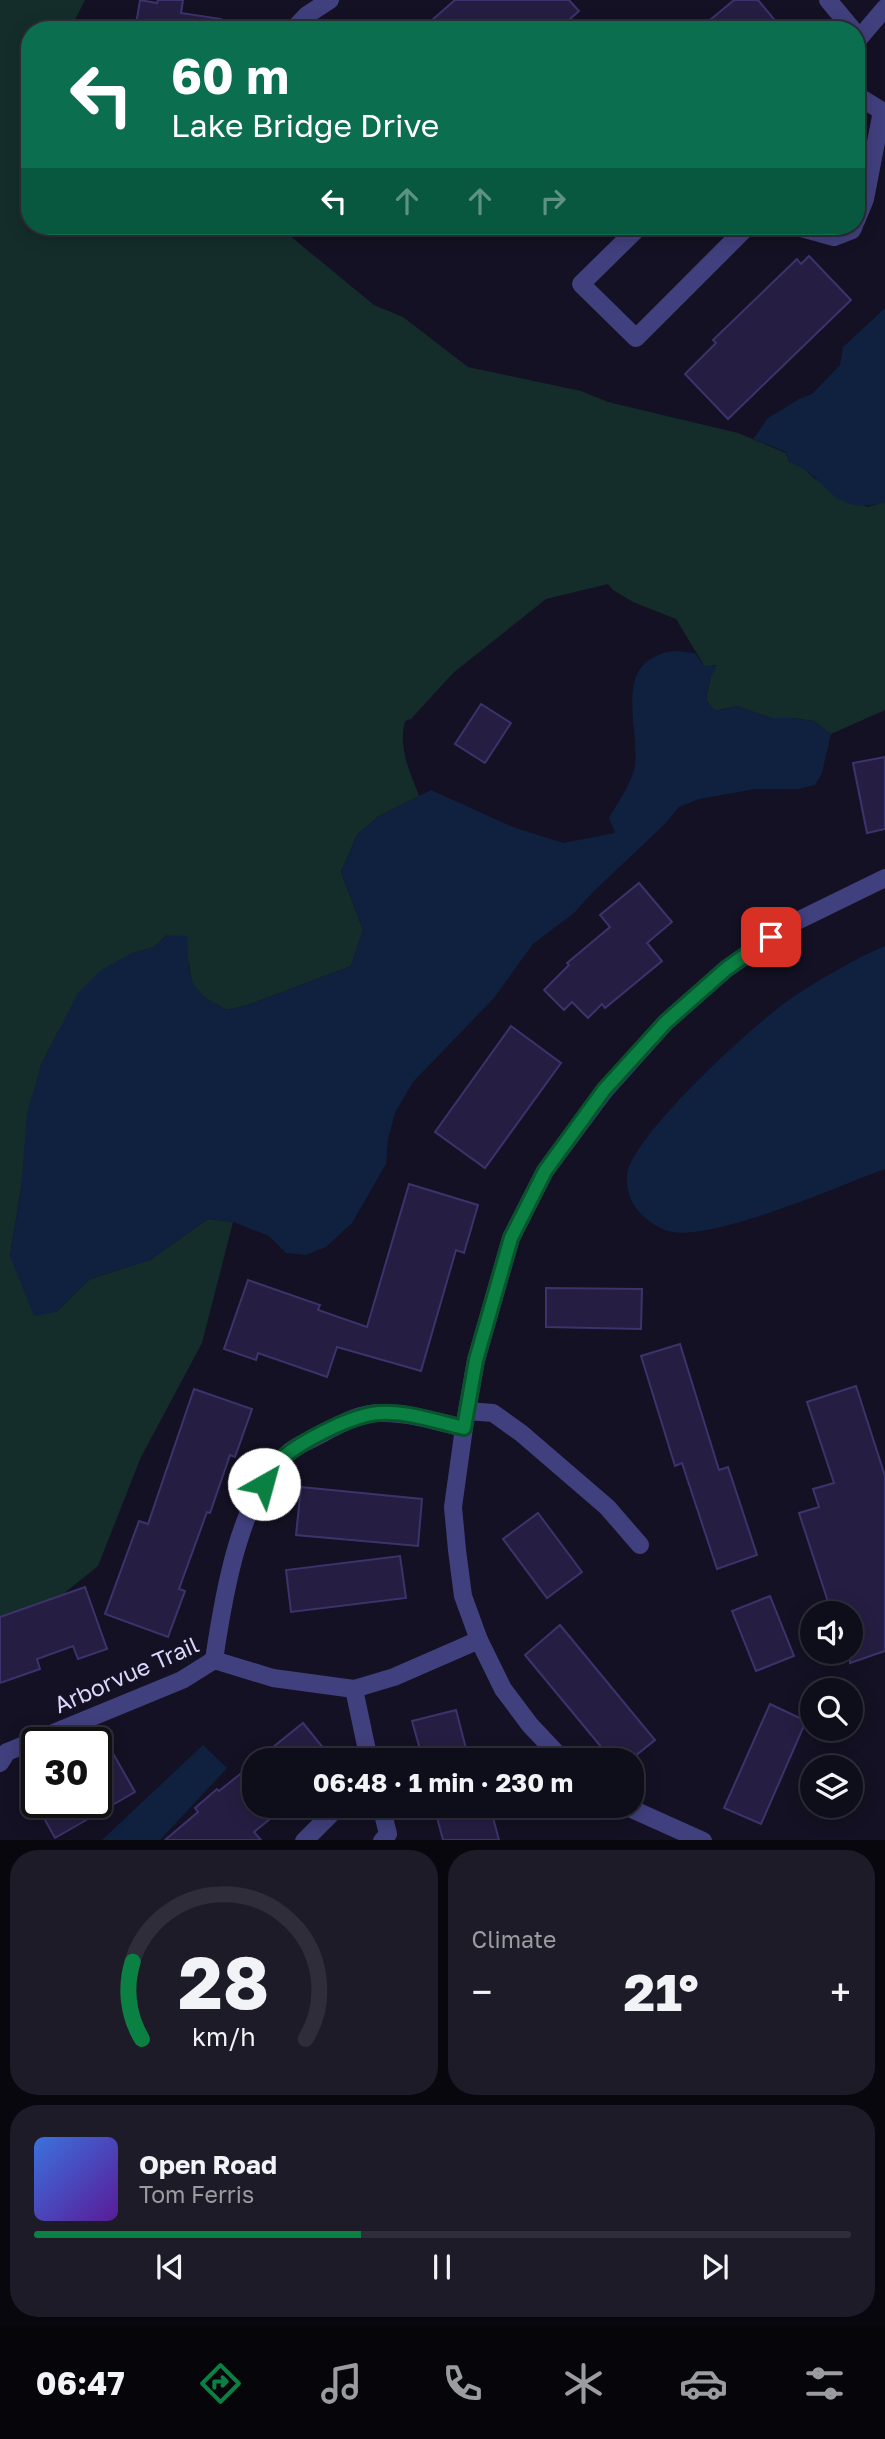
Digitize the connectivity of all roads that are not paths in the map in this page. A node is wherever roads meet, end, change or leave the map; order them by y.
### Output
1 (330, 0) edge
2 (828, 0) edge
3 (885, 8) edge
4 (301, 21) edge
5 (845, 21) edge
6 (865, 27) edge
7 (865, 101) edge
8 (865, 194) edge
9 (631, 235) edge
10 (739, 235) edge
11 (885, 878) edge
12 (466, 1420) junction
13 (640, 1545) dead end
14 (479, 1640) junction
15 (214, 1660) junction
16 (354, 1689) junction
17 (366, 1748) edge
18 (552, 1748) edge
19 (0, 1763) edge
20 (644, 1814) edge
21 (327, 1818) edge
22 (384, 1818) edge
23 (304, 1840) edge
24 (382, 1840) edge
25 (703, 1840) edge

1 - 4 street
2 - 5 street
3 - 6 street
7 - 8 street
9 - 10 street
11 - 12 street
12 - 13 street
12 - 14 street
12 - 15 street
14 - 16 street, Arborvue Trail
14 - 18 street
15 - 16 street, Arborvue Trail
15 - 19 street, Arborvue Trail
16 - 17 street
20 - 25 street
21 - 23 street
22 - 24 street

